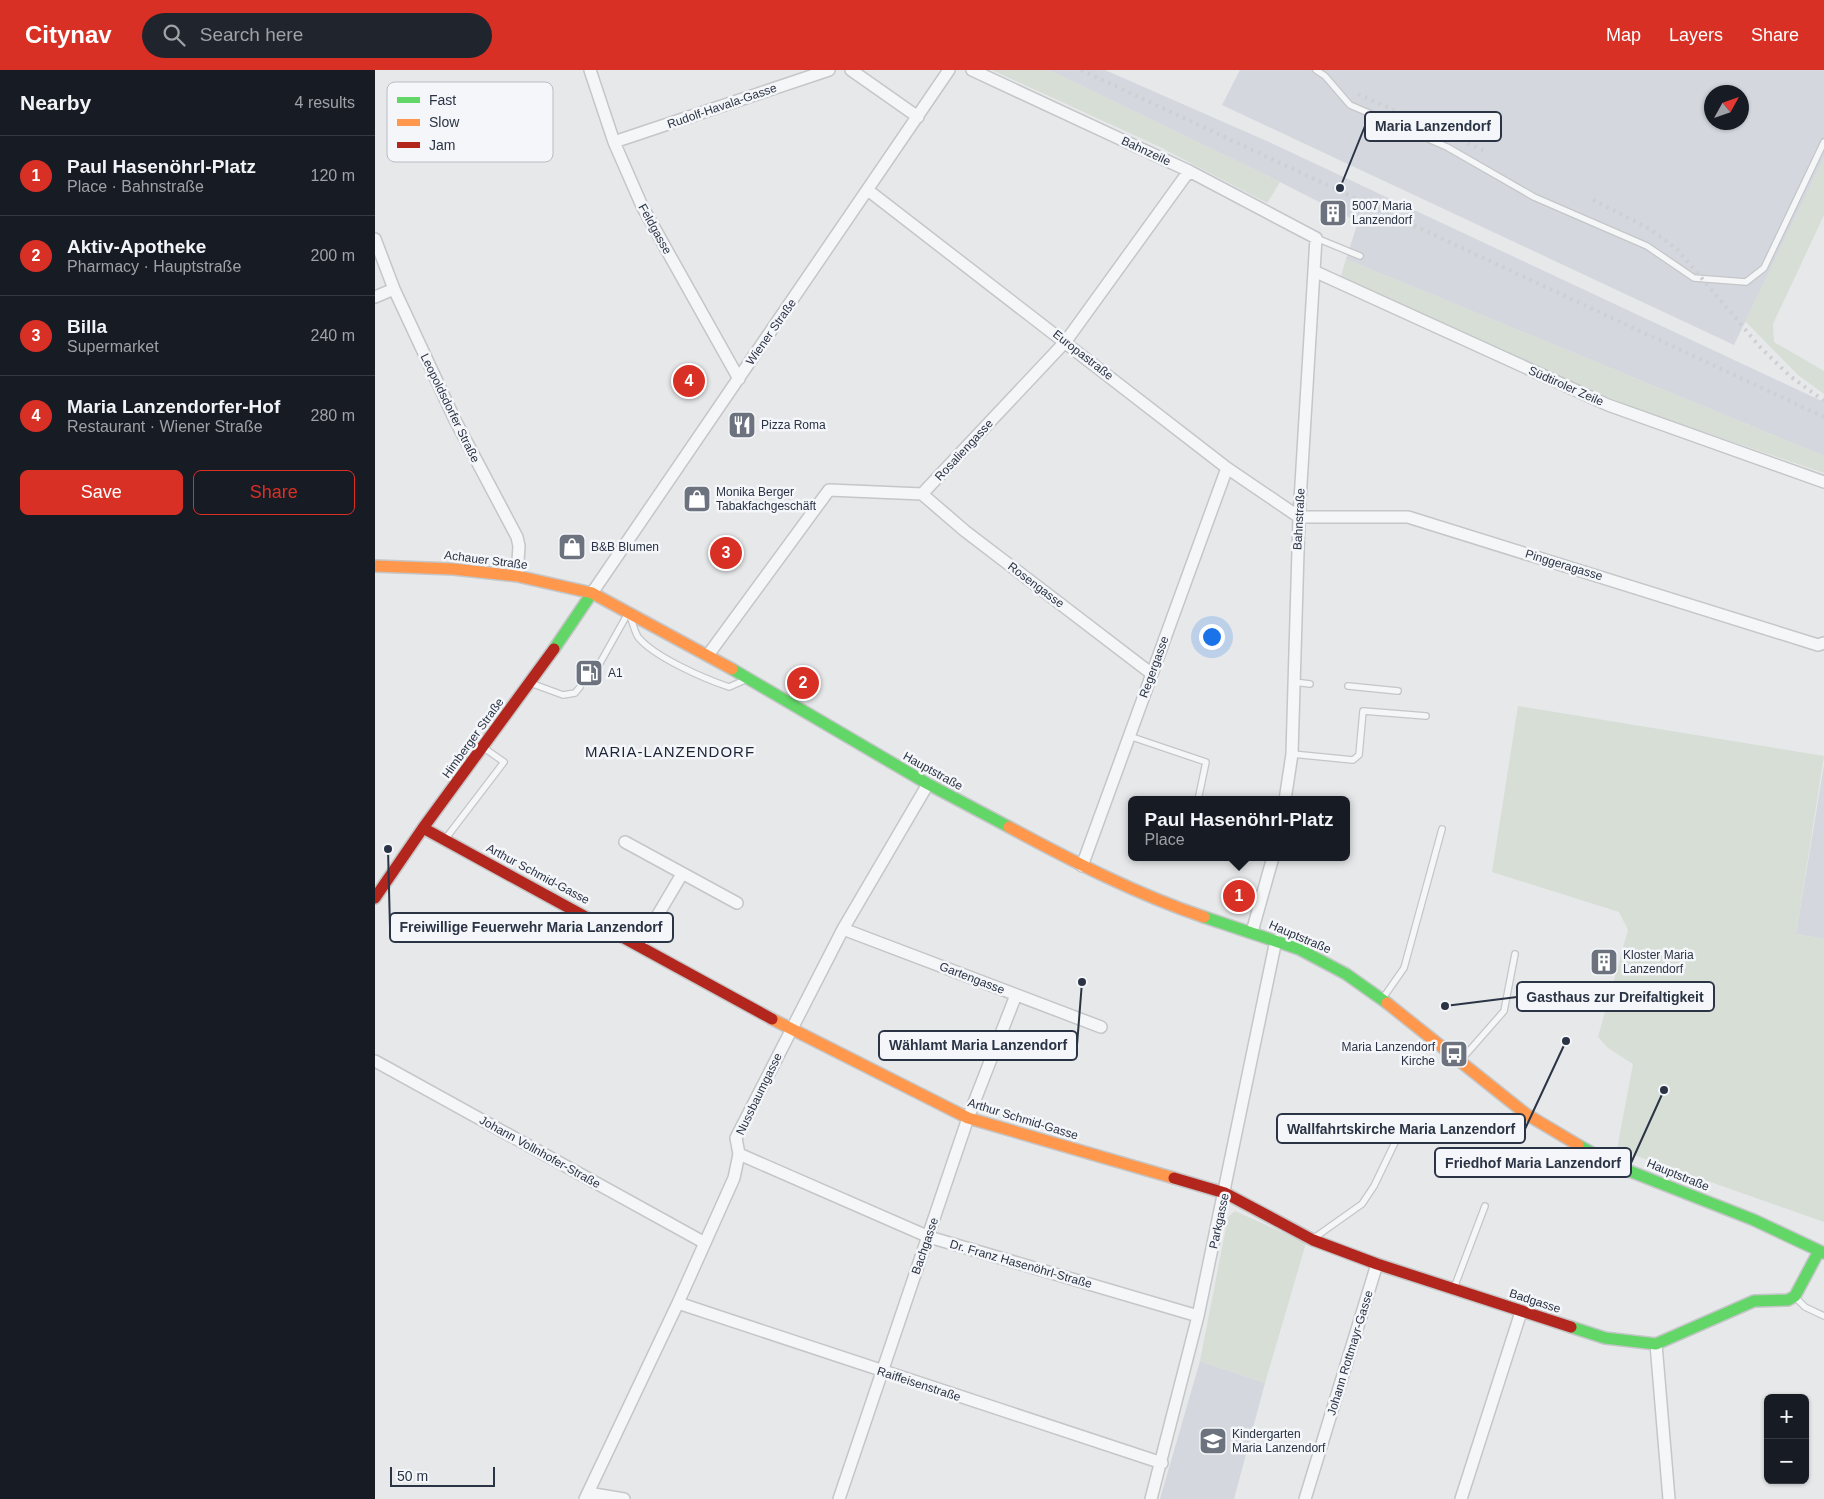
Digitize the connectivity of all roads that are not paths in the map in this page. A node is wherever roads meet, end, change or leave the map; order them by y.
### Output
1 (590, 70) edge
2 (829, 70) edge
3 (851, 70) edge
4 (949, 70) edge
5 (972, 70) edge
6 (1316, 70) edge
7 (918, 117) junction
8 (614, 142) junction
9 (1824, 142) edge
10 (1189, 171) junction
11 (869, 190) junction
12 (1316, 238) junction
13 (375, 239) edge
14 (1360, 256) dead end
15 (1316, 272) junction
16 (394, 289) junction
17 (375, 297) edge
18 (1066, 341) junction
19 (739, 379) junction
20 (1227, 468) junction
21 (1824, 482) edge
22 (922, 494) junction
23 (1299, 518) junction
24 (375, 566) edge
25 (517, 576) junction
26 (592, 593) junction
27 (628, 612) junction
28 (1824, 643) edge
29 (708, 655) junction
30 (600, 663) dead end
31 (1152, 674) junction
32 (747, 679) junction
33 (1294, 682) junction
34 (531, 683) junction
35 (1310, 684) dead end
36 (1348, 686) dead end
37 (580, 687) dead end
38 (1398, 691) dead end
39 (1426, 716) dead end
40 (1129, 736) junction
41 (484, 748) junction
42 (1292, 754) junction
43 (928, 784) junction
44 (1198, 796) edge
45 (1286, 796) edge
46 (423, 828) junction
47 (1442, 829) dead end
48 (445, 840) junction
49 (625, 842) dead end
50 (1272, 861) edge
51 (1081, 866) junction
52 (682, 874) junction
53 (375, 898) edge
54 (737, 903) dead end
55 (843, 929) junction
56 (1252, 932) junction
57 (1276, 940) junction
58 (640, 945) junction
59 (1515, 954) dead end
60 (1016, 995) junction
61 (1383, 999) junction
62 (1101, 1028) dead end
63 (791, 1029) junction
64 (1461, 1060) junction
65 (375, 1061) edge
66 (968, 1118) junction
67 (1401, 1130) dead end
68 (739, 1154) junction
69 (1225, 1194) junction
70 (1485, 1206) dead end
71 (929, 1237) junction
72 (1313, 1240) junction
73 (705, 1243) junction
74 (1822, 1252) edge
75 (1377, 1264) junction
76 (1454, 1288) junction
77 (1795, 1296) junction
78 (678, 1303) junction
79 (1521, 1312) junction
80 (1198, 1316) junction
81 (1824, 1316) edge
82 (1656, 1344) junction
83 (882, 1372) junction
84 (1162, 1463) junction
85 (587, 1496) edge
86 (624, 1499) edge
87 (839, 1499) edge
88 (1151, 1499) edge
89 (1305, 1499) edge
90 (1461, 1499) edge
91 (1669, 1499) edge

1 - 8 street, Feldgasse
2 - 8 street, Rudolf-Havala-Gasse
3 - 7 street
4 - 7 street, Wiener Straße
5 - 10 street, Bahnzeile
6 - 9 lane
7 - 11 street, Wiener Straße
8 - 19 street, Feldgasse
10 - 12 street, Bahnzeile
10 - 18 street, Rosaliengasse
11 - 18 street, Europastraße
11 - 19 street, Wiener Straße
12 - 14 lane
12 - 15 street, Bahnstraße
13 - 16 street, Leopoldsdorfer Straße
15 - 21 street, Südtiroler Zeile
15 - 23 street, Bahnstraße
16 - 17 street
16 - 25 street, Leopoldsdorfer Straße
18 - 20 street, Europastraße
18 - 22 street, Rosaliengasse
19 - 26 street, Wiener Straße
20 - 23 street, Europastraße
20 - 31 street, Regergasse
22 - 29 street
22 - 31 street, Rosengasse
23 - 28 street, Pinggeragasse
23 - 33 street, Bahnstraße
24 - 25 street, Achauer Straße
25 - 26 street, Achauer Straße
26 - 27 street, Hauptstraße
26 - 34 street, Himberger Straße
27 - 29 street, Hauptstraße
27 - 30 lane
27 - 32 lane
29 - 32 street, Hauptstraße
31 - 40 street, Regergasse
32 - 43 street, Hauptstraße
33 - 35 lane
33 - 42 street, Bahnstraße
34 - 37 lane
34 - 41 street, Himberger Straße
36 - 38 lane
39 - 42 lane
40 - 44 lane
40 - 51 street, Regergasse
41 - 46 street, Himberger Straße
41 - 48 lane
42 - 45 street, Bahnstraße
43 - 51 street, Hauptstraße
43 - 55 street, Nussbaumgasse
46 - 48 street, Arthur Schmid-Gasse
46 - 53 street, Himberger Straße
47 - 61 lane
48 - 58 street, Arthur Schmid-Gasse
49 - 52 street
50 - 56 street
51 - 56 street, Hauptstraße
52 - 54 street
52 - 58 street
55 - 60 street, Gartengasse
55 - 63 street, Nussbaumgasse
56 - 57 street, Hauptstraße
57 - 61 street, Hauptstraße
57 - 69 street, Parkgasse
58 - 63 street, Arthur Schmid-Gasse
59 - 64 lane
60 - 62 street, Gartengasse
60 - 66 street, Bachgasse
61 - 64 street, Hauptstraße
63 - 66 street, Arthur Schmid-Gasse
63 - 68 street, Nussbaumgasse
64 - 74 street, Hauptstraße
65 - 73 street, Johann Vollnhofer-Straße
66 - 69 street, Arthur Schmid-Gasse
66 - 71 street, Bachgasse
67 - 72 lane
68 - 71 street, Dr. Franz Hasenöhrl-Straße
68 - 73 street, Nussbaumgasse
69 - 72 street, Badgasse
69 - 80 street, Parkgasse
70 - 76 lane
71 - 80 street, Dr. Franz Hasenöhrl-Straße
71 - 83 street, Bachgasse
72 - 75 street, Badgasse
73 - 78 street, Nussbaumgasse
74 - 77 street
75 - 76 street, Badgasse
75 - 89 street, Johann Rottmayr-Gasse
76 - 79 street, Badgasse
77 - 81 lane
77 - 82 street
78 - 83 street, Raiffeisenstraße
78 - 85 street, Nussbaumgasse
79 - 82 street, Badgasse
79 - 90 street
80 - 84 street, Parkgasse
82 - 91 street
83 - 84 street, Raiffeisenstraße
83 - 87 street, Bachgasse
84 - 88 street, Parkgasse
85 - 86 street

